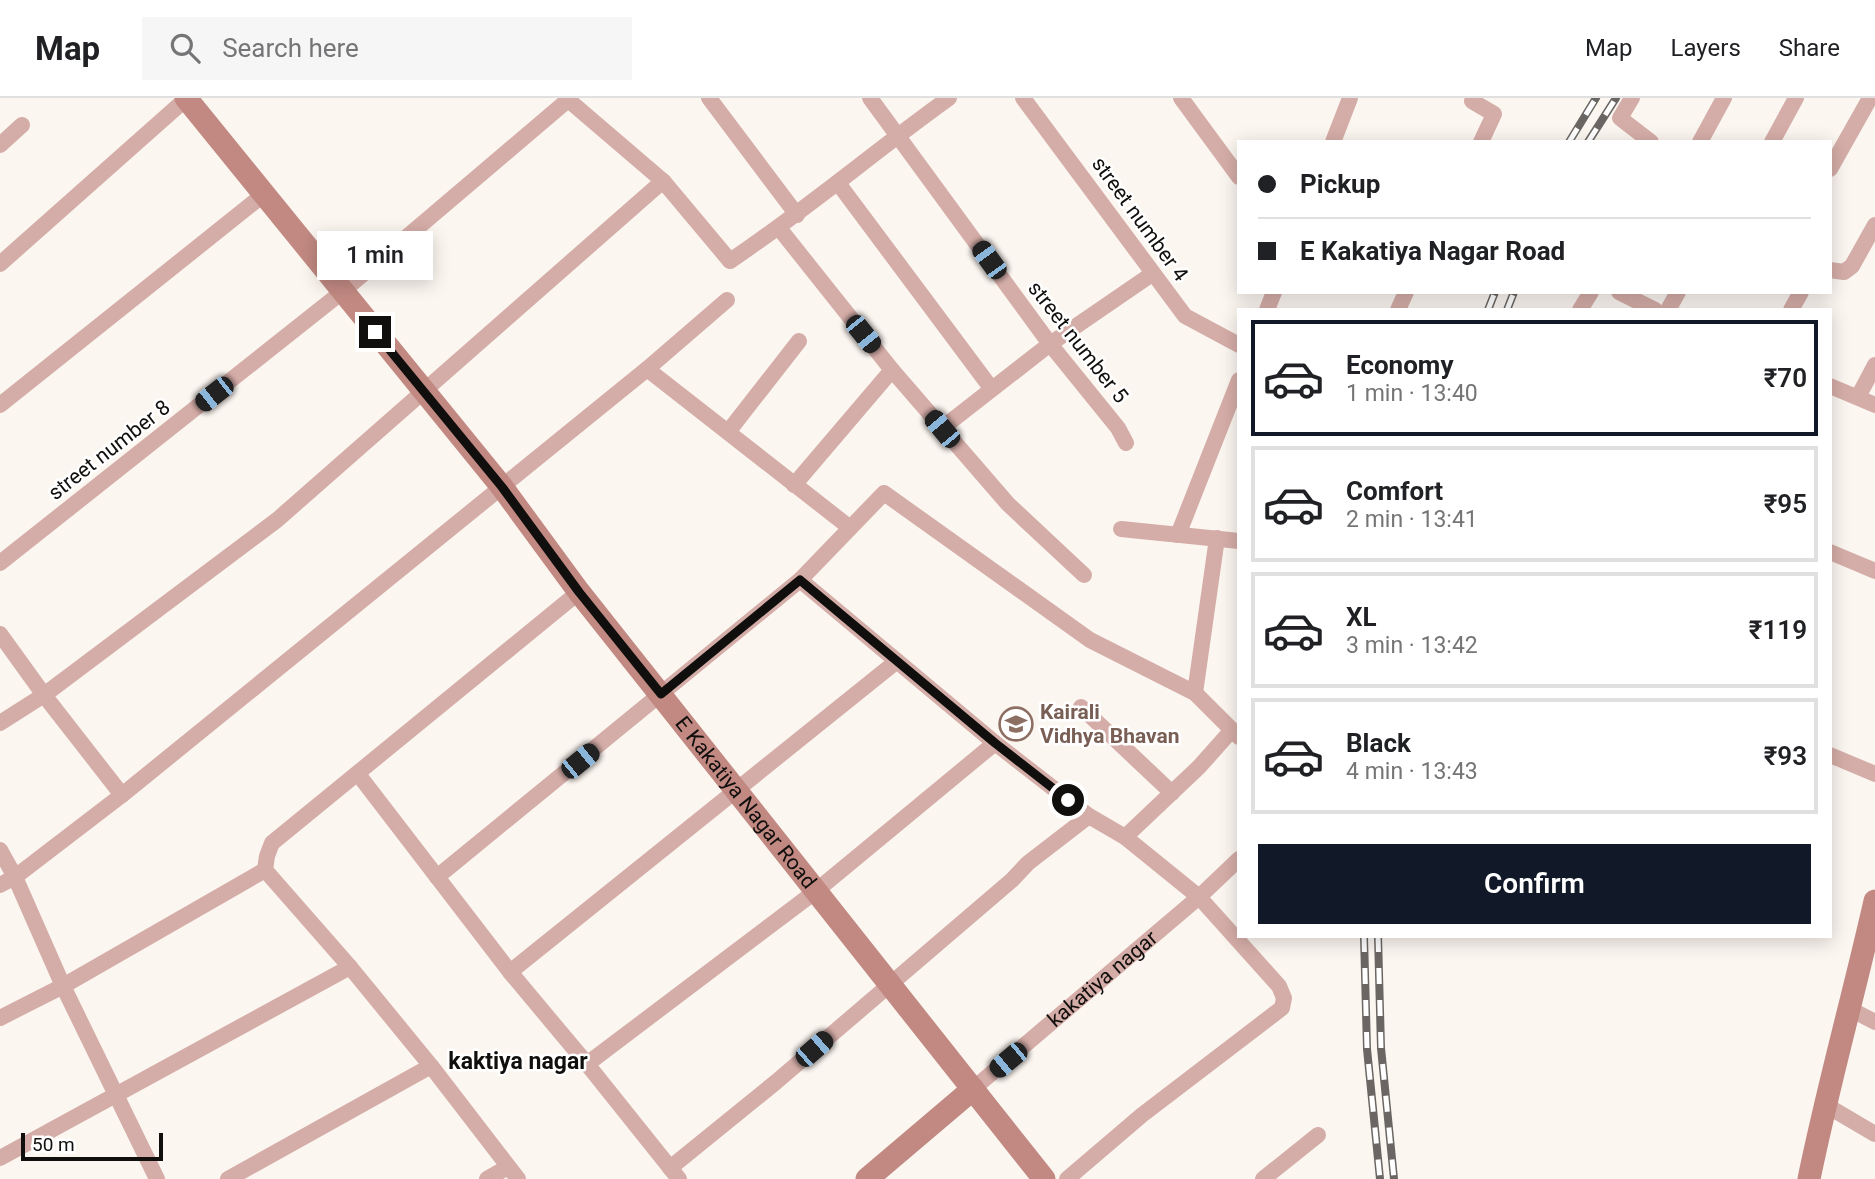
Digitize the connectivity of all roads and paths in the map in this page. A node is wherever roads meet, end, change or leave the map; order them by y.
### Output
1 (186, 98) edge
2 (709, 98) edge
3 (870, 98) edge
4 (949, 98) edge
5 (1023, 98) edge
6 (1181, 98) edge
7 (1350, 98) edge
8 (1473, 98) edge
9 (1632, 98) edge
10 (1724, 98) edge
11 (1796, 98) edge
12 (1870, 98) edge
13 (567, 99) edge
14 (22, 125) dead end
15 (897, 135) junction
16 (1334, 140) edge
17 (1482, 140) edge
18 (1648, 140) edge
19 (1701, 140) edge
20 (1773, 140) edge
21 (0, 145) edge
22 (1832, 165) edge
23 (1237, 174) edge
24 (663, 181) junction
25 (838, 183) junction
26 (263, 195) junction
27 (797, 215) junction
28 (1875, 225) edge
29 (779, 228) junction
30 (0, 264) edge
31 (1832, 270) edge
32 (1152, 274) junction
33 (342, 292) junction
34 (1623, 294) edge
35 (727, 300) dead end
36 (1651, 308) edge
37 (799, 341) dead end
38 (1050, 344) junction
39 (1237, 344) edge
40 (1875, 365) edge
41 (647, 369) junction
42 (892, 370) junction
43 (1237, 385) edge
44 (1832, 387) edge
45 (991, 388) junction
46 (424, 391) junction
47 (1858, 397) junction
48 (0, 405) edge
49 (1875, 405) edge
50 (942, 429) junction
51 (727, 432) junction
52 (1126, 443) dead end
53 (794, 485) junction
54 (502, 487) junction
55 (849, 527) junction
56 (1121, 529) dead end
57 (1178, 535) junction
58 (1217, 538) junction
59 (1237, 541) edge
60 (1832, 553) edge
61 (0, 563) edge
62 (1875, 571) edge
63 (1084, 575) dead end
64 (800, 580) junction
65 (579, 592) junction
66 (0, 634) edge
67 (897, 661) junction
68 (1195, 693) junction
69 (661, 694) junction
70 (44, 695) junction
71 (1081, 707) dead end
72 (0, 723) edge
73 (1235, 734) edge
74 (995, 743) junction
75 (1832, 756) edge
76 (358, 774) junction
77 (1875, 774) edge
78 (735, 790) junction
79 (1172, 793) junction
80 (122, 795) junction
81 (1089, 816) junction
82 (1125, 837) junction
83 (0, 849) edge
84 (1237, 861) edge
85 (265, 870) junction
86 (437, 877) junction
87 (8, 881) edge
88 (816, 891) junction
89 (1199, 897) junction
90 (1875, 901) edge
91 (1870, 944) edge
92 (350, 967) junction
93 (510, 972) junction
94 (890, 985) junction
95 (63, 986) junction
96 (1850, 1009) junction
97 (0, 1018) edge
98 (1875, 1022) edge
99 (587, 1065) junction
100 (431, 1066) junction
101 (973, 1089) junction
102 (116, 1095) junction
103 (1824, 1104) junction
104 (1875, 1134) edge
105 (1318, 1135) dead end
106 (0, 1158) edge
107 (513, 1173) edge
108 (675, 1173) edge
109 (157, 1179) edge
110 (228, 1179) edge
111 (487, 1179) edge
112 (867, 1179) edge
113 (1044, 1179) edge
114 (1067, 1179) edge
115 (1263, 1179) edge
116 (1809, 1179) edge

1 - 26 street, E Kakatiya Nagar Road
1 - 30 street
2 - 27 street
3 - 15 street, street number 5
4 - 15 street
5 - 32 street, street number 4
6 - 23 street
7 - 16 street
8 - 17 street
9 - 18 street
10 - 19 street
11 - 20 street
12 - 22 street
13 - 24 street
13 - 33 street, street number 8
14 - 21 street
15 - 25 street
15 - 38 street, street number 5
24 - 29 street
24 - 46 street
25 - 27 street
25 - 45 street
26 - 33 street, E Kakatiya Nagar Road
26 - 48 street
27 - 29 street
28 - 31 street
29 - 42 street
32 - 38 street
32 - 39 street, street number 4
33 - 46 street, E Kakatiya Nagar Road
33 - 61 street, street number 8
34 - 36 street
35 - 41 street
37 - 51 street
38 - 45 street
38 - 52 street, street number 5
40 - 47 street
41 - 51 street
41 - 54 street
42 - 50 street
42 - 53 street
43 - 57 street
44 - 47 street
45 - 50 street
46 - 54 street, E Kakatiya Nagar Road
46 - 70 street
47 - 49 street
50 - 63 street
51 - 53 street
53 - 55 street
54 - 65 street, E Kakatiya Nagar Road
54 - 80 street
55 - 64 street
55 - 68 street
56 - 57 street
57 - 58 street
58 - 59 street
58 - 68 street
60 - 62 street
64 - 67 street
64 - 69 street
65 - 69 street, E Kakatiya Nagar Road
65 - 76 street
66 - 70 street
67 - 74 street
67 - 78 street
68 - 73 street
69 - 78 street, E Kakatiya Nagar Road
69 - 86 street
70 - 72 street
70 - 80 street
71 - 79 street
73 - 79 street
74 - 81 street
74 - 88 street
75 - 77 street
76 - 85 street
76 - 86 street
78 - 88 street, E Kakatiya Nagar Road
78 - 93 street
79 - 82 street
80 - 87 street
81 - 82 street
81 - 94 street
82 - 89 street
83 - 87 street
84 - 89 street, kakatiya nagar
85 - 92 street
85 - 95 street
86 - 93 street
87 - 95 street
88 - 94 street, E Kakatiya Nagar Road
88 - 99 street
89 - 101 street, kakatiya nagar
89 - 114 street
90 - 91 street
91 - 96 street
92 - 100 street
92 - 102 street
93 - 99 street
94 - 101 street, E Kakatiya Nagar Road
94 - 108 street
95 - 97 street
95 - 102 street
96 - 98 street
96 - 103 street
99 - 108 street
100 - 107 street
100 - 110 street
101 - 112 street, kakatiya nagar
101 - 113 street, E Kakatiya Nagar Road
102 - 106 street
102 - 109 street
103 - 104 street
103 - 116 street
105 - 115 street
107 - 111 street

